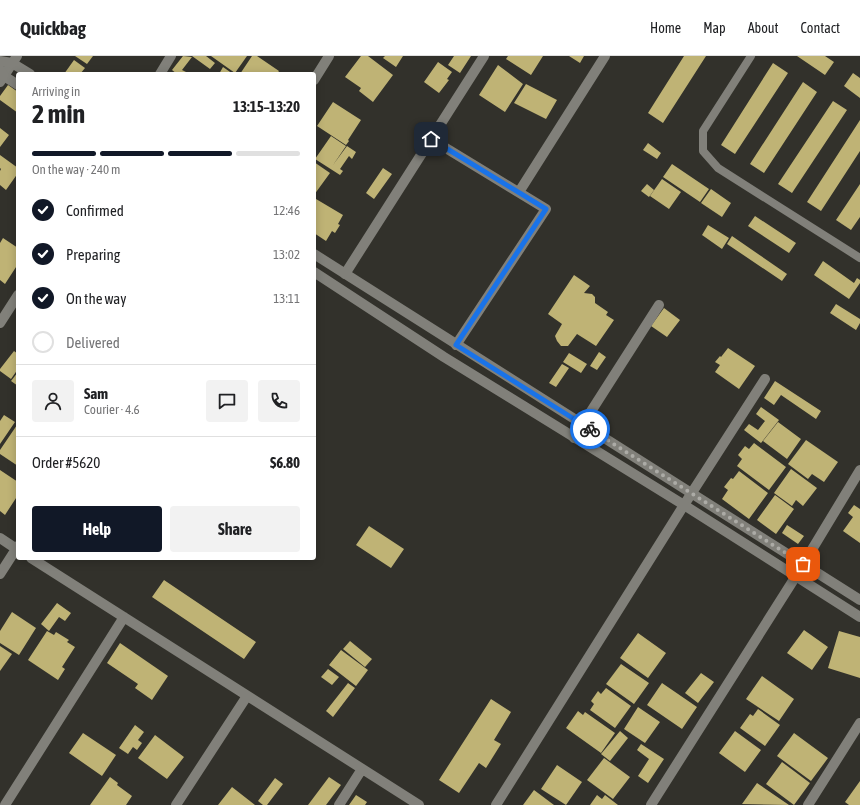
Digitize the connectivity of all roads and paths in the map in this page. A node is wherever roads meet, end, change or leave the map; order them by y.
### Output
1 (171, 56) edge
2 (329, 56) edge
3 (484, 56) edge
4 (605, 56) edge
5 (751, 56) edge
6 (15, 60) edge
7 (0, 61) edge
8 (28, 72) edge
9 (161, 72) edge
10 (1, 76) edge
11 (316, 77) edge
12 (16, 83) edge
13 (431, 139) junction
14 (519, 192) junction
15 (316, 255) edge
16 (860, 258) edge
17 (316, 273) edge
18 (345, 274) junction
19 (16, 298) edge
20 (659, 305) dead end
21 (0, 323) edge
22 (456, 345) junction
23 (765, 379) dead end
24 (582, 425) junction
25 (574, 438) junction
26 (860, 470) edge
27 (691, 493) junction
28 (684, 505) junction
29 (0, 538) edge
30 (16, 547) edge
31 (16, 550) edge
32 (34, 560) edge
33 (803, 564) junction
34 (0, 574) edge
35 (796, 576) junction
36 (860, 600) edge
37 (860, 616) edge
38 (124, 617) junction
39 (247, 696) junction
40 (860, 723) edge
41 (362, 769) junction
42 (5, 805) edge
43 (176, 805) edge
44 (340, 805) edge
45 (419, 805) edge
46 (496, 805) edge
47 (651, 805) edge
48 (808, 805) edge

1 - 9 street
2 - 11 street
3 - 13 street
4 - 14 street
5 - 16 lane
6 - 7 street
6 - 8 street
6 - 10 street
10 - 12 street
13 - 14 street
13 - 18 street
14 - 22 street
15 - 18 street
17 - 25 street
18 - 22 street
19 - 21 street
20 - 24 street
22 - 24 street
23 - 27 street
24 - 25 street
24 - 27 street
25 - 28 street
26 - 33 street
27 - 28 street
27 - 33 street
28 - 35 street
28 - 46 street
29 - 30 street
31 - 34 street
32 - 38 street
33 - 35 street
33 - 36 street
35 - 37 street
35 - 47 street
38 - 39 street
38 - 42 street
39 - 41 street
39 - 43 street
40 - 48 street
41 - 44 street
41 - 45 street

